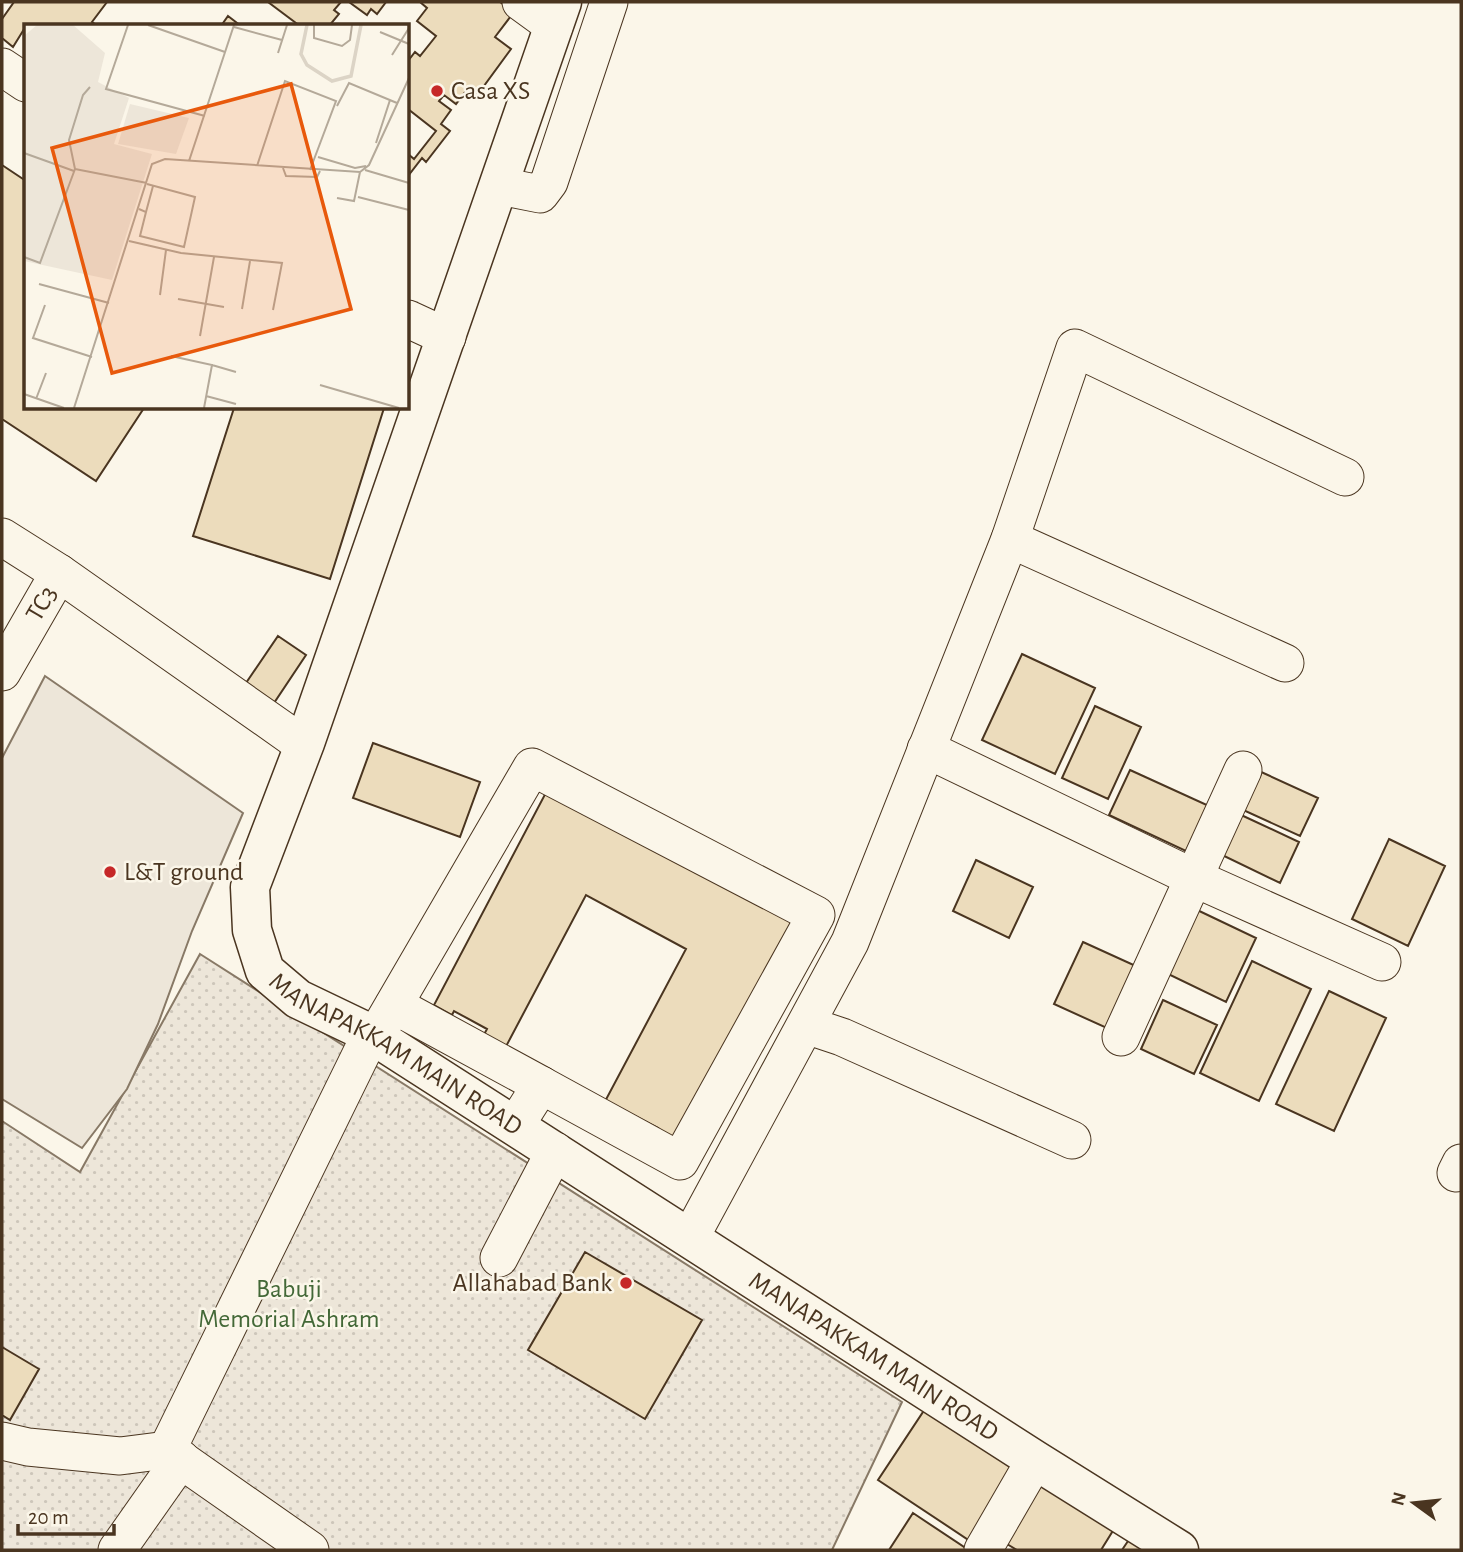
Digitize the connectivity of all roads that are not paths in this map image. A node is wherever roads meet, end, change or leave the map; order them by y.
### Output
1 (521, 2) edge
2 (609, 2) edge
3 (557, 10) edge
4 (2, 67) edge
5 (24, 82) edge
6 (500, 186) junction
7 (410, 319) edge
8 (447, 337) junction
9 (1345, 477) dead end
10 (2, 537) edge
11 (1010, 539) junction
12 (59, 573) junction
13 (1285, 663) dead end
14 (2, 672) edge
15 (304, 743) junction
16 (926, 749) junction
17 (1243, 770) dead end
18 (1192, 877) junction
19 (1382, 962) dead end
20 (380, 1025) junction
21 (806, 1025) junction
22 (1121, 1037) dead end
23 (541, 1085) junction
24 (515, 1126) junction
25 (1072, 1140) dead end
26 (555, 1151) junction
27 (690, 1238) junction
28 (499, 1258) dead end
29 (2, 1441) edge
30 (174, 1455) junction
31 (1035, 1460) junction
32 (117, 1550) edge
33 (310, 1550) edge
34 (983, 1550) edge
35 (1180, 1550) edge

1 - 3 street
2 - 6 street
3 - 6 main road, MANAPAKKAM MAIN ROAD
4 - 5 street
6 - 8 main road, MANAPAKKAM MAIN ROAD
7 - 8 street
8 - 15 main road, MANAPAKKAM MAIN ROAD
9 - 11 street
10 - 12 street
11 - 13 street
11 - 16 street
12 - 14 street, TC3
12 - 15 street
15 - 20 main road, MANAPAKKAM MAIN ROAD
16 - 18 street
16 - 21 street
17 - 18 street
18 - 19 street
18 - 22 street
20 - 23 street
20 - 23 street
20 - 24 main road, MANAPAKKAM MAIN ROAD
20 - 30 street
21 - 25 street
21 - 27 street
23 - 24 street
24 - 26 main road, MANAPAKKAM MAIN ROAD
26 - 27 main road, MANAPAKKAM MAIN ROAD
26 - 28 street
27 - 31 main road, MANAPAKKAM MAIN ROAD
29 - 30 street
30 - 32 street
30 - 33 street
31 - 34 street
31 - 35 main road, MANAPAKKAM MAIN ROAD

